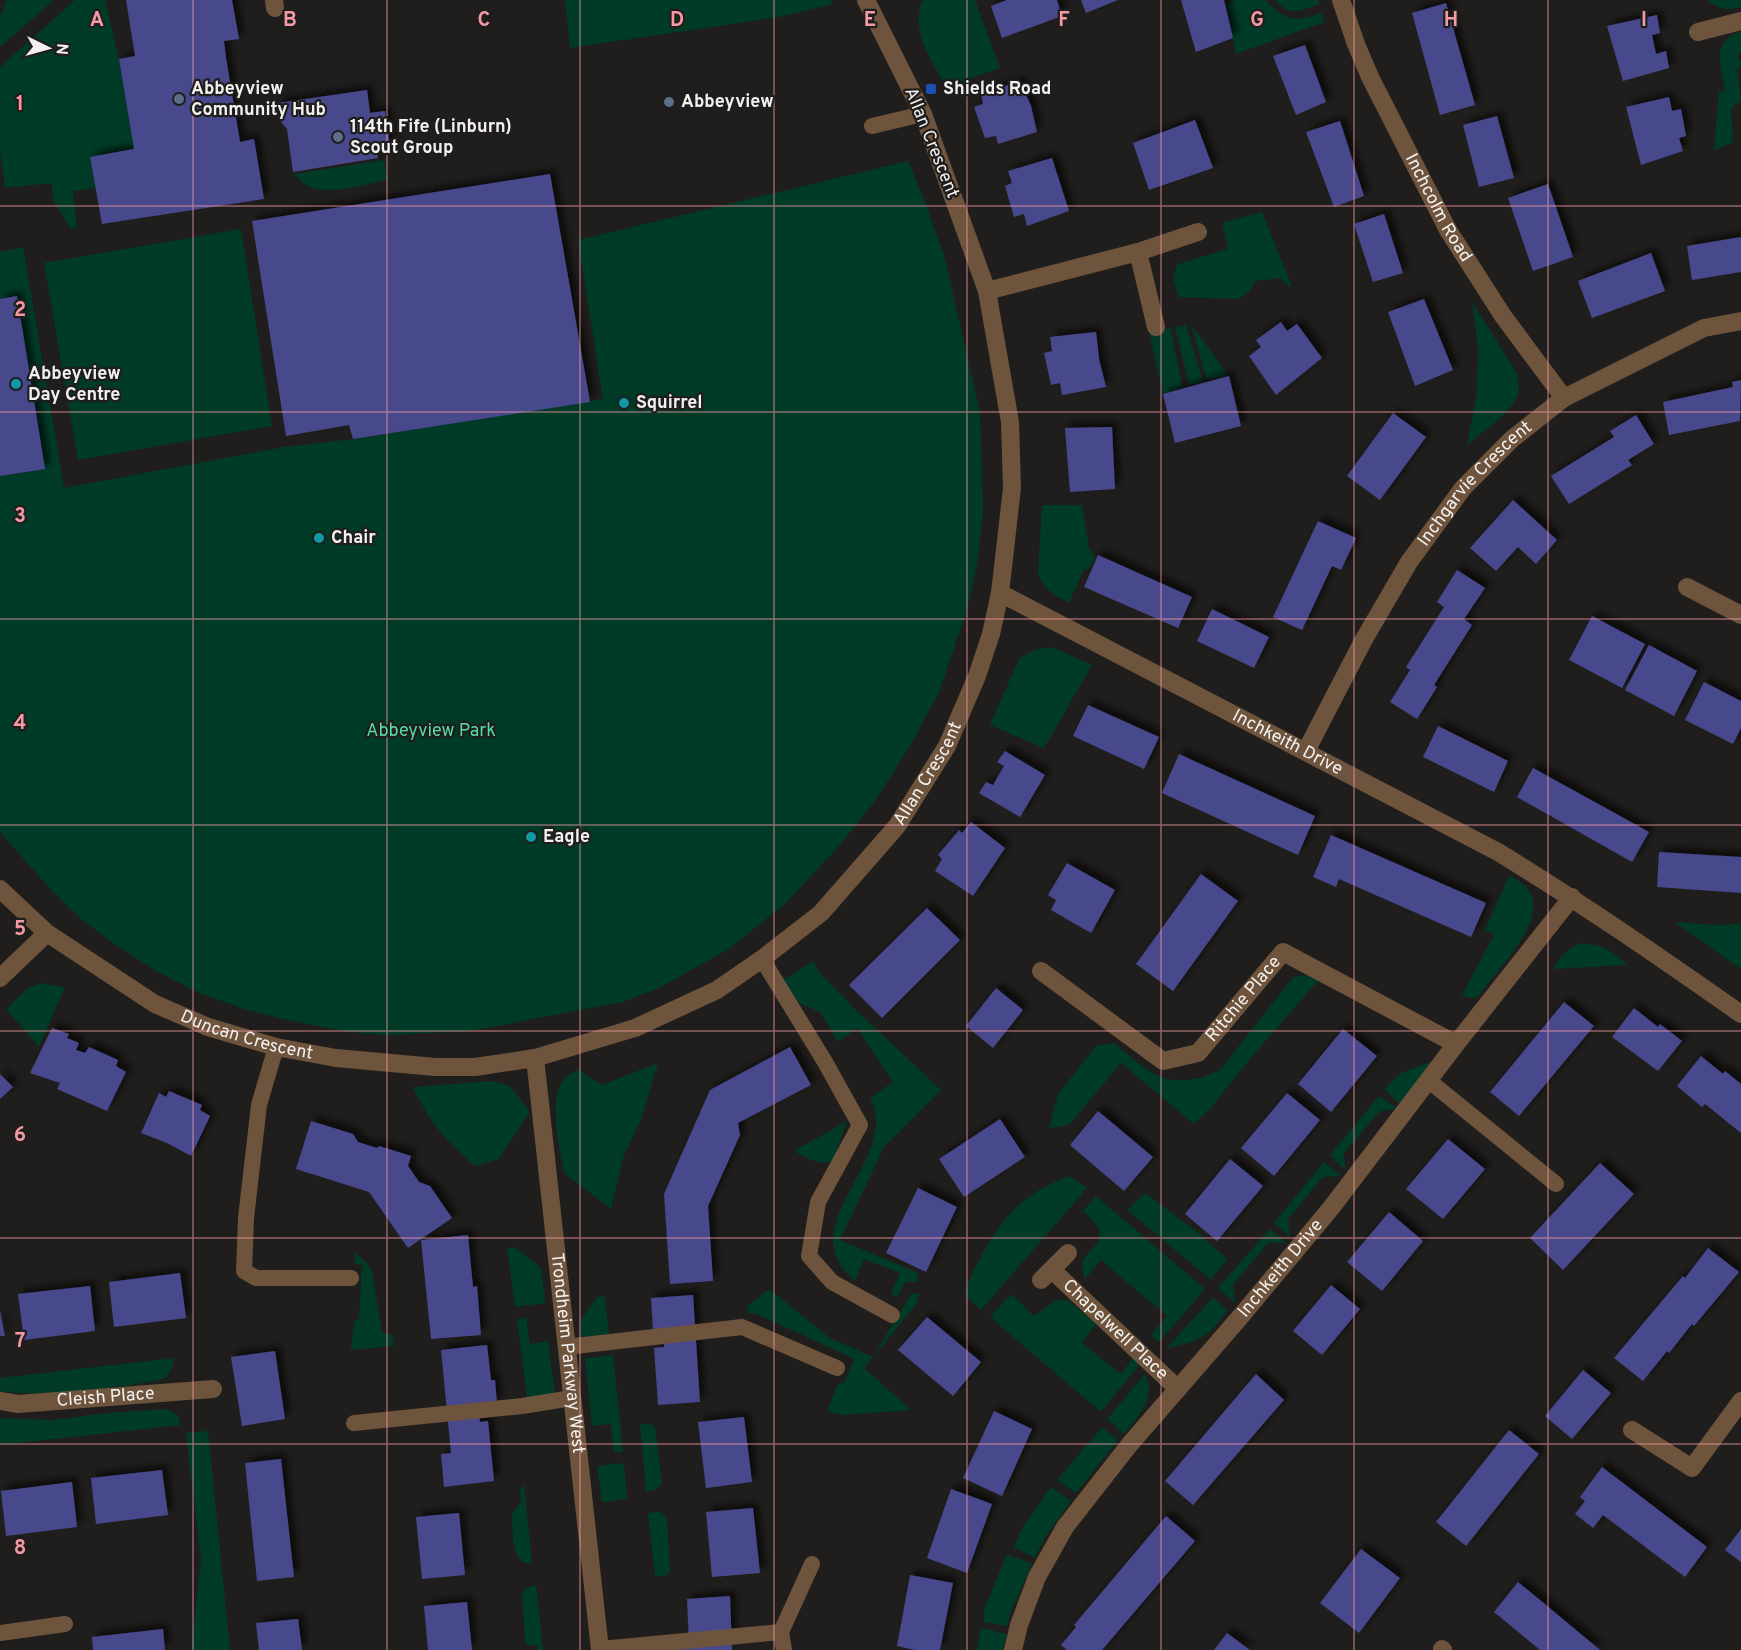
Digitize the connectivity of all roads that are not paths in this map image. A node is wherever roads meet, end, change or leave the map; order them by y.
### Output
1 (866, 0) edge
2 (1341, 0) edge
3 (1741, 21) edge
4 (1698, 33) dead end
5 (923, 114) junction
6 (873, 126) dead end
7 (1198, 232) dead end
8 (1138, 252) junction
9 (987, 291) junction
10 (1741, 321) edge
11 (1156, 327) dead end
12 (1564, 398) junction
13 (1687, 587) dead end
14 (1000, 593) junction
15 (1741, 615) edge
16 (1306, 751) junction
17 (0, 889) edge
18 (1572, 897) junction
19 (47, 933) junction
20 (762, 959) junction
21 (1041, 971) dead end
22 (0, 978) edge
23 (1741, 1014) edge
24 (1456, 1044) junction
25 (276, 1047) junction
26 (535, 1058) junction
27 (1428, 1080) junction
28 (1556, 1184) dead end
29 (1068, 1253) dead end
30 (351, 1278) dead end
31 (892, 1315) dead end
32 (566, 1347) junction
33 (837, 1368) dead end
34 (213, 1389) dead end
35 (1178, 1389) junction
36 (572, 1398) junction
37 (0, 1401) edge
38 (1741, 1401) edge
39 (354, 1423) dead end
40 (1632, 1430) dead end
41 (812, 1564) dead end
42 (65, 1624) dead end
43 (782, 1632) junction
44 (0, 1633) edge
45 (600, 1650) edge
46 (784, 1650) edge
47 (1013, 1650) edge

1 - 5 street, Allan Crescent
2 - 12 street, Inchcolm Road
3 - 4 street
5 - 6 lane
5 - 9 street, Allan Crescent
7 - 8 street
8 - 9 street
8 - 11 street
9 - 14 street, Allan Crescent
10 - 12 street, Inchgarvie Crescent
12 - 16 street, Inchgarvie Crescent
13 - 15 street
14 - 16 street, Inchkeith Drive
14 - 20 street, Allan Crescent
16 - 18 street, Inchkeith Drive
17 - 19 street, Duncan Crescent
18 - 23 street, Inchkeith Drive
18 - 24 street, Inchkeith Drive
19 - 22 street
19 - 25 street, Duncan Crescent
20 - 26 street, Allan Crescent
20 - 31 lane
21 - 24 street, Ritchie Place
24 - 27 street, Inchkeith Drive
25 - 26 street, Duncan Crescent
25 - 30 lane
26 - 32 street, Trondheim Parkway West
27 - 28 lane
27 - 35 street, Inchkeith Drive
29 - 35 street, Chapelwell Place
32 - 33 lane
32 - 36 street, Trondheim Parkway West
34 - 37 street, Cleish Place
35 - 47 street, Inchkeith Drive
36 - 39 lane
36 - 45 street, Trondheim Parkway West
38 - 40 street
41 - 43 lane
42 - 44 lane
43 - 45 lane
43 - 46 lane

